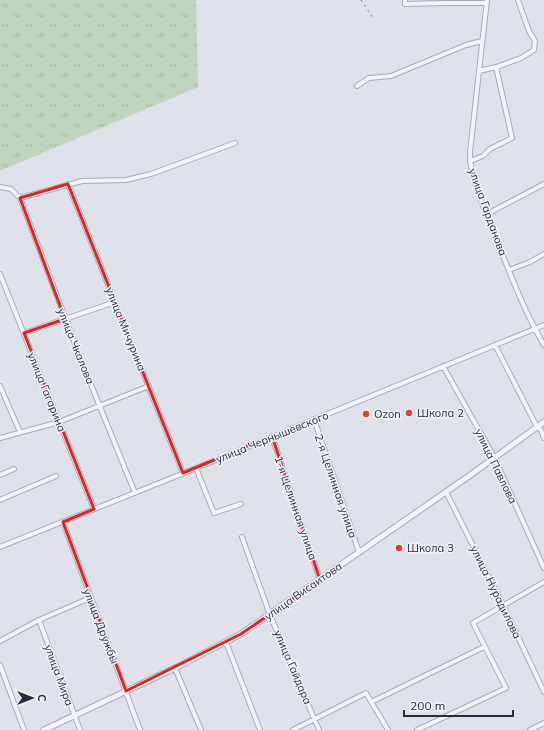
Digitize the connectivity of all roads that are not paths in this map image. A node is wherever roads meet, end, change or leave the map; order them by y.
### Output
1 (518, 0) edge
2 (444, 1) edge
3 (405, 2) edge
4 (487, 2) edge
5 (482, 41) junction
6 (494, 68) junction
7 (479, 71) junction
8 (357, 86) dead end
9 (235, 143) dead end
10 (470, 161) junction
11 (68, 184) junction
12 (544, 184) edge
13 (0, 187) edge
14 (20, 198) junction
15 (487, 214) junction
16 (544, 254) edge
17 (509, 270) junction
18 (0, 274) edge
19 (115, 302) junction
20 (65, 319) junction
21 (544, 324) edge
22 (534, 328) junction
23 (24, 333) junction
24 (494, 345) junction
25 (544, 345) edge
26 (443, 366) junction
27 (148, 386) junction
28 (0, 388) edge
29 (100, 405) junction
30 (314, 419) junction
31 (59, 422) junction
32 (544, 422) edge
33 (537, 427) junction
34 (20, 432) junction
35 (272, 436) junction
36 (0, 438) edge
37 (544, 438) edge
38 (494, 458) junction
39 (196, 468) junction
40 (14, 470) dead end
41 (183, 473) junction
42 (0, 475) edge
43 (56, 476) dead end
44 (446, 492) junction
45 (135, 493) junction
46 (0, 500) edge
47 (242, 504) dead end
48 (94, 510) junction
49 (63, 522) junction
50 (242, 537) dead end
51 (0, 547) edge
52 (359, 552) junction
53 (544, 568) edge
54 (320, 580) junction
55 (544, 582) edge
56 (90, 598) junction
57 (503, 605) junction
58 (270, 615) junction
59 (39, 620) junction
60 (0, 641) edge
61 (226, 642) junction
62 (484, 646) junction
63 (0, 665) edge
64 (175, 668) junction
65 (126, 691) junction
66 (544, 692) edge
67 (371, 702) junction
68 (74, 716) junction
69 (315, 719) junction
70 (544, 723) edge
71 (24, 730) edge
72 (44, 730) edge
73 (80, 730) edge
74 (140, 730) edge
75 (200, 730) edge
76 (260, 730) edge
77 (293, 730) edge
78 (318, 730) edge
79 (388, 730) edge
80 (417, 730) edge
81 (530, 730) edge

1 - 6 street
2 - 3 street
2 - 4 street
4 - 5 street, улица Гарданова
5 - 7 street, улица Гарданова
5 - 8 street
6 - 7 street
6 - 10 street
7 - 10 street, улица Гарданова
9 - 11 street
10 - 15 street, улица Гарданова
11 - 14 street
11 - 19 street, улица Мичурина
12 - 15 street
13 - 14 street
14 - 20 street, улица Чкалова
15 - 17 street, улица Гарданова
16 - 17 street
17 - 22 street, улица Гарданова
18 - 23 street, улица Гагарина
19 - 20 street
19 - 27 street, улица Мичурина
20 - 23 street
20 - 29 street, улица Чкалова
21 - 22 street, улица Чернышевского
22 - 24 street, улица Чернышевского
22 - 25 street, улица Гарданова
23 - 31 street, улица Гагарина
24 - 26 street, улица Чернышевского
24 - 33 street
26 - 30 street, улица Чернышевского
26 - 38 street, улица Павлова
27 - 29 street
27 - 41 street, улица Мичурина
28 - 34 street
29 - 31 street
29 - 45 street, улица Чкалова
30 - 35 street, улица Чернышевского
30 - 52 street, 2-я Целинная улица
31 - 34 street
31 - 48 street, улица Гагарина
32 - 33 street, улица Висаитова
33 - 37 street
33 - 38 street, улица Висаитова
34 - 36 street
35 - 39 street, улица Чернышевского
35 - 54 street, 1-я Целинная улица
38 - 44 street, улица Висаитова
38 - 53 street, улица Павлова
39 - 41 street, улица Чернышевского
39 - 47 street
40 - 42 street
41 - 45 street, улица Чернышевского
43 - 46 street
44 - 52 street, улица Висаитова
44 - 57 street, улица Нурадилова
45 - 48 street, улица Чернышевского
48 - 49 street, улица Чернышевского
49 - 51 street, улица Чернышевского
49 - 56 street, улица Дружбы
50 - 58 street, улица Гайдара
52 - 54 street, улица Висаитова
54 - 58 street, улица Висаитова
55 - 57 street
56 - 59 street
56 - 65 street, улица Дружбы
57 - 62 street
57 - 66 street, улица Нурадилова
58 - 61 street, улица Висаитова
58 - 69 street, улица Гайдара
59 - 60 street
59 - 68 street, улица Мира
61 - 64 street, улица Висаитова
61 - 76 street
62 - 67 street
62 - 80 street
63 - 71 street
64 - 65 street, улица Висаитова
64 - 75 street
65 - 68 street, улица Висаитова
65 - 74 street, улица Дружбы
67 - 69 street
67 - 79 street
68 - 72 street, улица Висаитова
68 - 73 street, улица Мира
69 - 77 street
69 - 78 street, улица Гайдара
70 - 81 street

